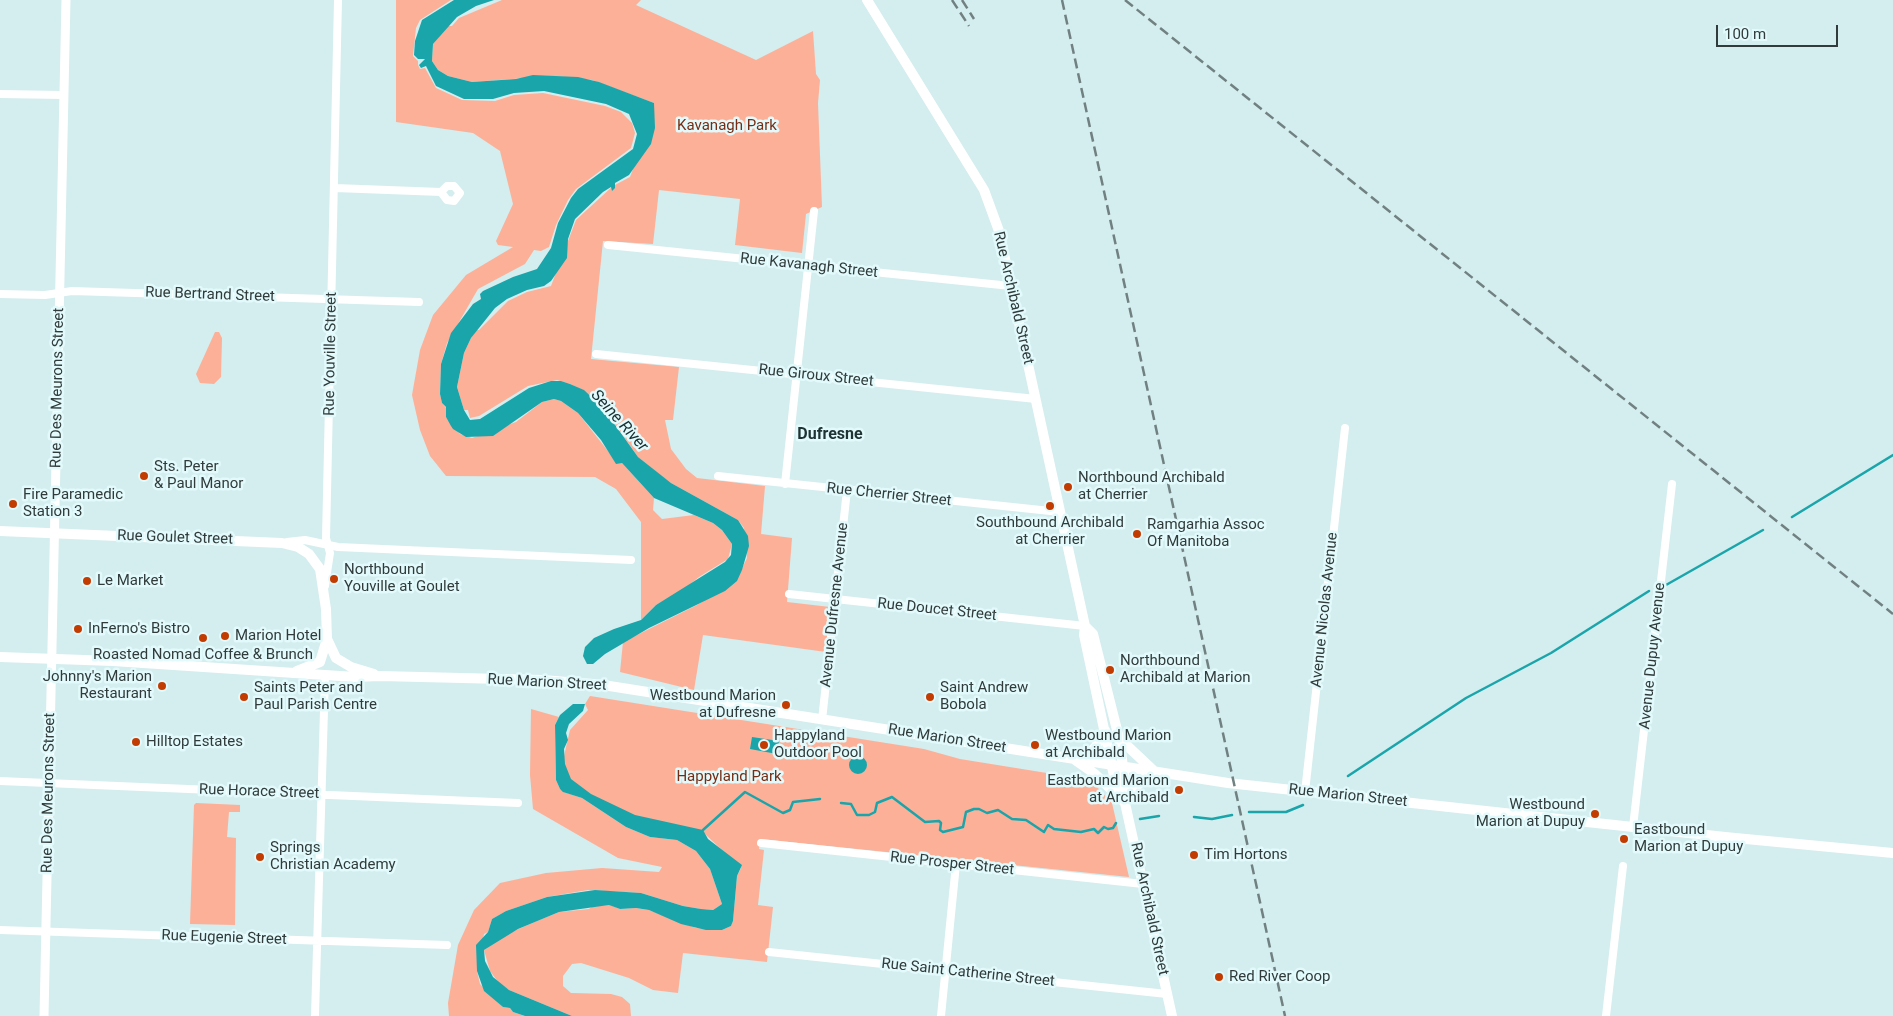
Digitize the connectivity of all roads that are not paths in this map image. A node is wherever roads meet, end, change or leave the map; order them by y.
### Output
1 (66, 0) edge
2 (338, 0) edge
3 (867, 0) edge
4 (0, 94) edge
5 (64, 95) junction
6 (334, 188) junction
7 (441, 192) dead end
8 (814, 211) dead end
9 (608, 245) dead end
10 (809, 266) junction
11 (1011, 286) junction
12 (59, 293) junction
13 (0, 294) edge
14 (332, 298) junction
15 (419, 302) dead end
16 (596, 354) dead end
17 (796, 374) junction
18 (1036, 399) junction
19 (1345, 428) dead end
20 (718, 476) dead end
21 (785, 484) junction
22 (1672, 484) dead end
23 (847, 490) junction
24 (1060, 512) junction
25 (0, 531) edge
26 (56, 533) junction
27 (282, 543) junction
28 (327, 545) junction
29 (631, 560) dead end
30 (324, 588) junction
31 (789, 594) dead end
32 (835, 600) junction
33 (1085, 626) junction
34 (327, 639) junction
35 (0, 657) edge
36 (52, 659) junction
37 (294, 672) junction
38 (325, 676) junction
39 (380, 676) junction
40 (822, 720) junction
41 (1105, 730) junction
42 (1119, 738) junction
43 (1074, 759) junction
44 (1118, 766) junction
45 (1156, 772) junction
46 (0, 781) edge
47 (48, 783) junction
48 (1305, 792) junction
49 (320, 795) junction
50 (1124, 801) junction
51 (518, 803) dead end
52 (1633, 827) junction
53 (761, 843) dead end
54 (1893, 853) edge
55 (956, 864) junction
56 (1623, 866) dead end
57 (1143, 884) junction
58 (0, 930) edge
59 (45, 931) junction
60 (316, 941) junction
61 (447, 945) dead end
62 (770, 952) dead end
63 (946, 970) junction
64 (1167, 994) junction
65 (44, 1016) edge
66 (315, 1016) edge
67 (941, 1016) edge
68 (1172, 1016) edge
69 (1606, 1016) edge

1 - 5 street, Rue Des Meurons Street
2 - 6 street, Rue Youville Street
3 - 11 main road, Rue Archibald Street
4 - 5 street
5 - 12 street, Rue Des Meurons Street
6 - 7 street
6 - 14 street, Rue Youville Street
8 - 10 street
9 - 10 street, Rue Kavanagh Street
10 - 11 street, Rue Kavanagh Street
10 - 17 street
11 - 18 main road, Rue Archibald Street
12 - 13 street, Rue Bertrand Street
12 - 14 street, Rue Bertrand Street
12 - 26 street, Rue Des Meurons Street
14 - 15 street, Rue Bertrand Street
14 - 28 street, Rue Youville Street
16 - 17 street, Rue Giroux Street
17 - 18 street, Rue Giroux Street
17 - 21 street
18 - 24 main road, Rue Archibald Street
19 - 48 street, Avenue Nicolas Avenue
20 - 21 street, Rue Cherrier Street
21 - 23 street, Rue Cherrier Street
22 - 52 street, Avenue Dupuy Avenue
23 - 24 street, Rue Cherrier Street
23 - 32 street, Avenue Dufresne Avenue
24 - 33 main road, Rue Archibald Street
25 - 26 main road, Rue Goulet Street
26 - 27 main road, Rue Goulet Street
26 - 36 street, Rue Des Meurons Street
27 - 28 street
27 - 30 main road, Rue Goulet Street
28 - 29 street
28 - 30 street, Rue Youville Street
30 - 34 main road, Rue Youville Street
31 - 32 street, Rue Doucet Street
32 - 33 street, Rue Doucet Street
32 - 40 street, Avenue Dufresne Avenue
33 - 41 main road, Rue Archibald Street
33 - 42 main road, Rue Archibald Street
34 - 37 main road
34 - 39 main road, Rue Youville Street
35 - 36 main road, Rue Marion Street
36 - 37 main road, Rue Marion Street
36 - 47 street, Rue Des Meurons Street
37 - 38 main road, Rue Marion Street
38 - 39 main road, Rue Marion Street
38 - 49 street
39 - 40 main road, Rue Marion Street
40 - 43 main road, Rue Marion Street
41 - 43 main road
41 - 44 main road, Rue Archibald Street
42 - 44 main road, Rue Archibald Street
42 - 45 main road
43 - 44 main road, Rue Marion Street
43 - 50 main road
44 - 45 main road, Rue Marion Street
44 - 50 main road, Rue Archibald Street
45 - 48 main road, Rue Marion Street
45 - 50 main road
46 - 47 street, Rue Horace Street
47 - 49 street, Rue Horace Street
47 - 59 street, Rue Des Meurons Street
48 - 52 main road, Rue Marion Street
49 - 51 street, Rue Horace Street
49 - 60 street
50 - 57 main road, Rue Archibald Street
52 - 54 main road, Rue Marion Street
53 - 55 street, Rue Prosper Street
55 - 57 street, Rue Prosper Street
55 - 63 street
56 - 69 street
57 - 64 main road, Rue Archibald Street
58 - 59 street, Rue Eugenie Street
59 - 60 street, Rue Eugenie Street
59 - 65 street, Rue Des Meurons Street
60 - 61 street, Rue Eugenie Street
60 - 66 street
62 - 63 street, Rue Saint Catherine Street
63 - 64 street, Rue Saint Catherine Street
63 - 67 street
64 - 68 main road, Rue Archibald Street

